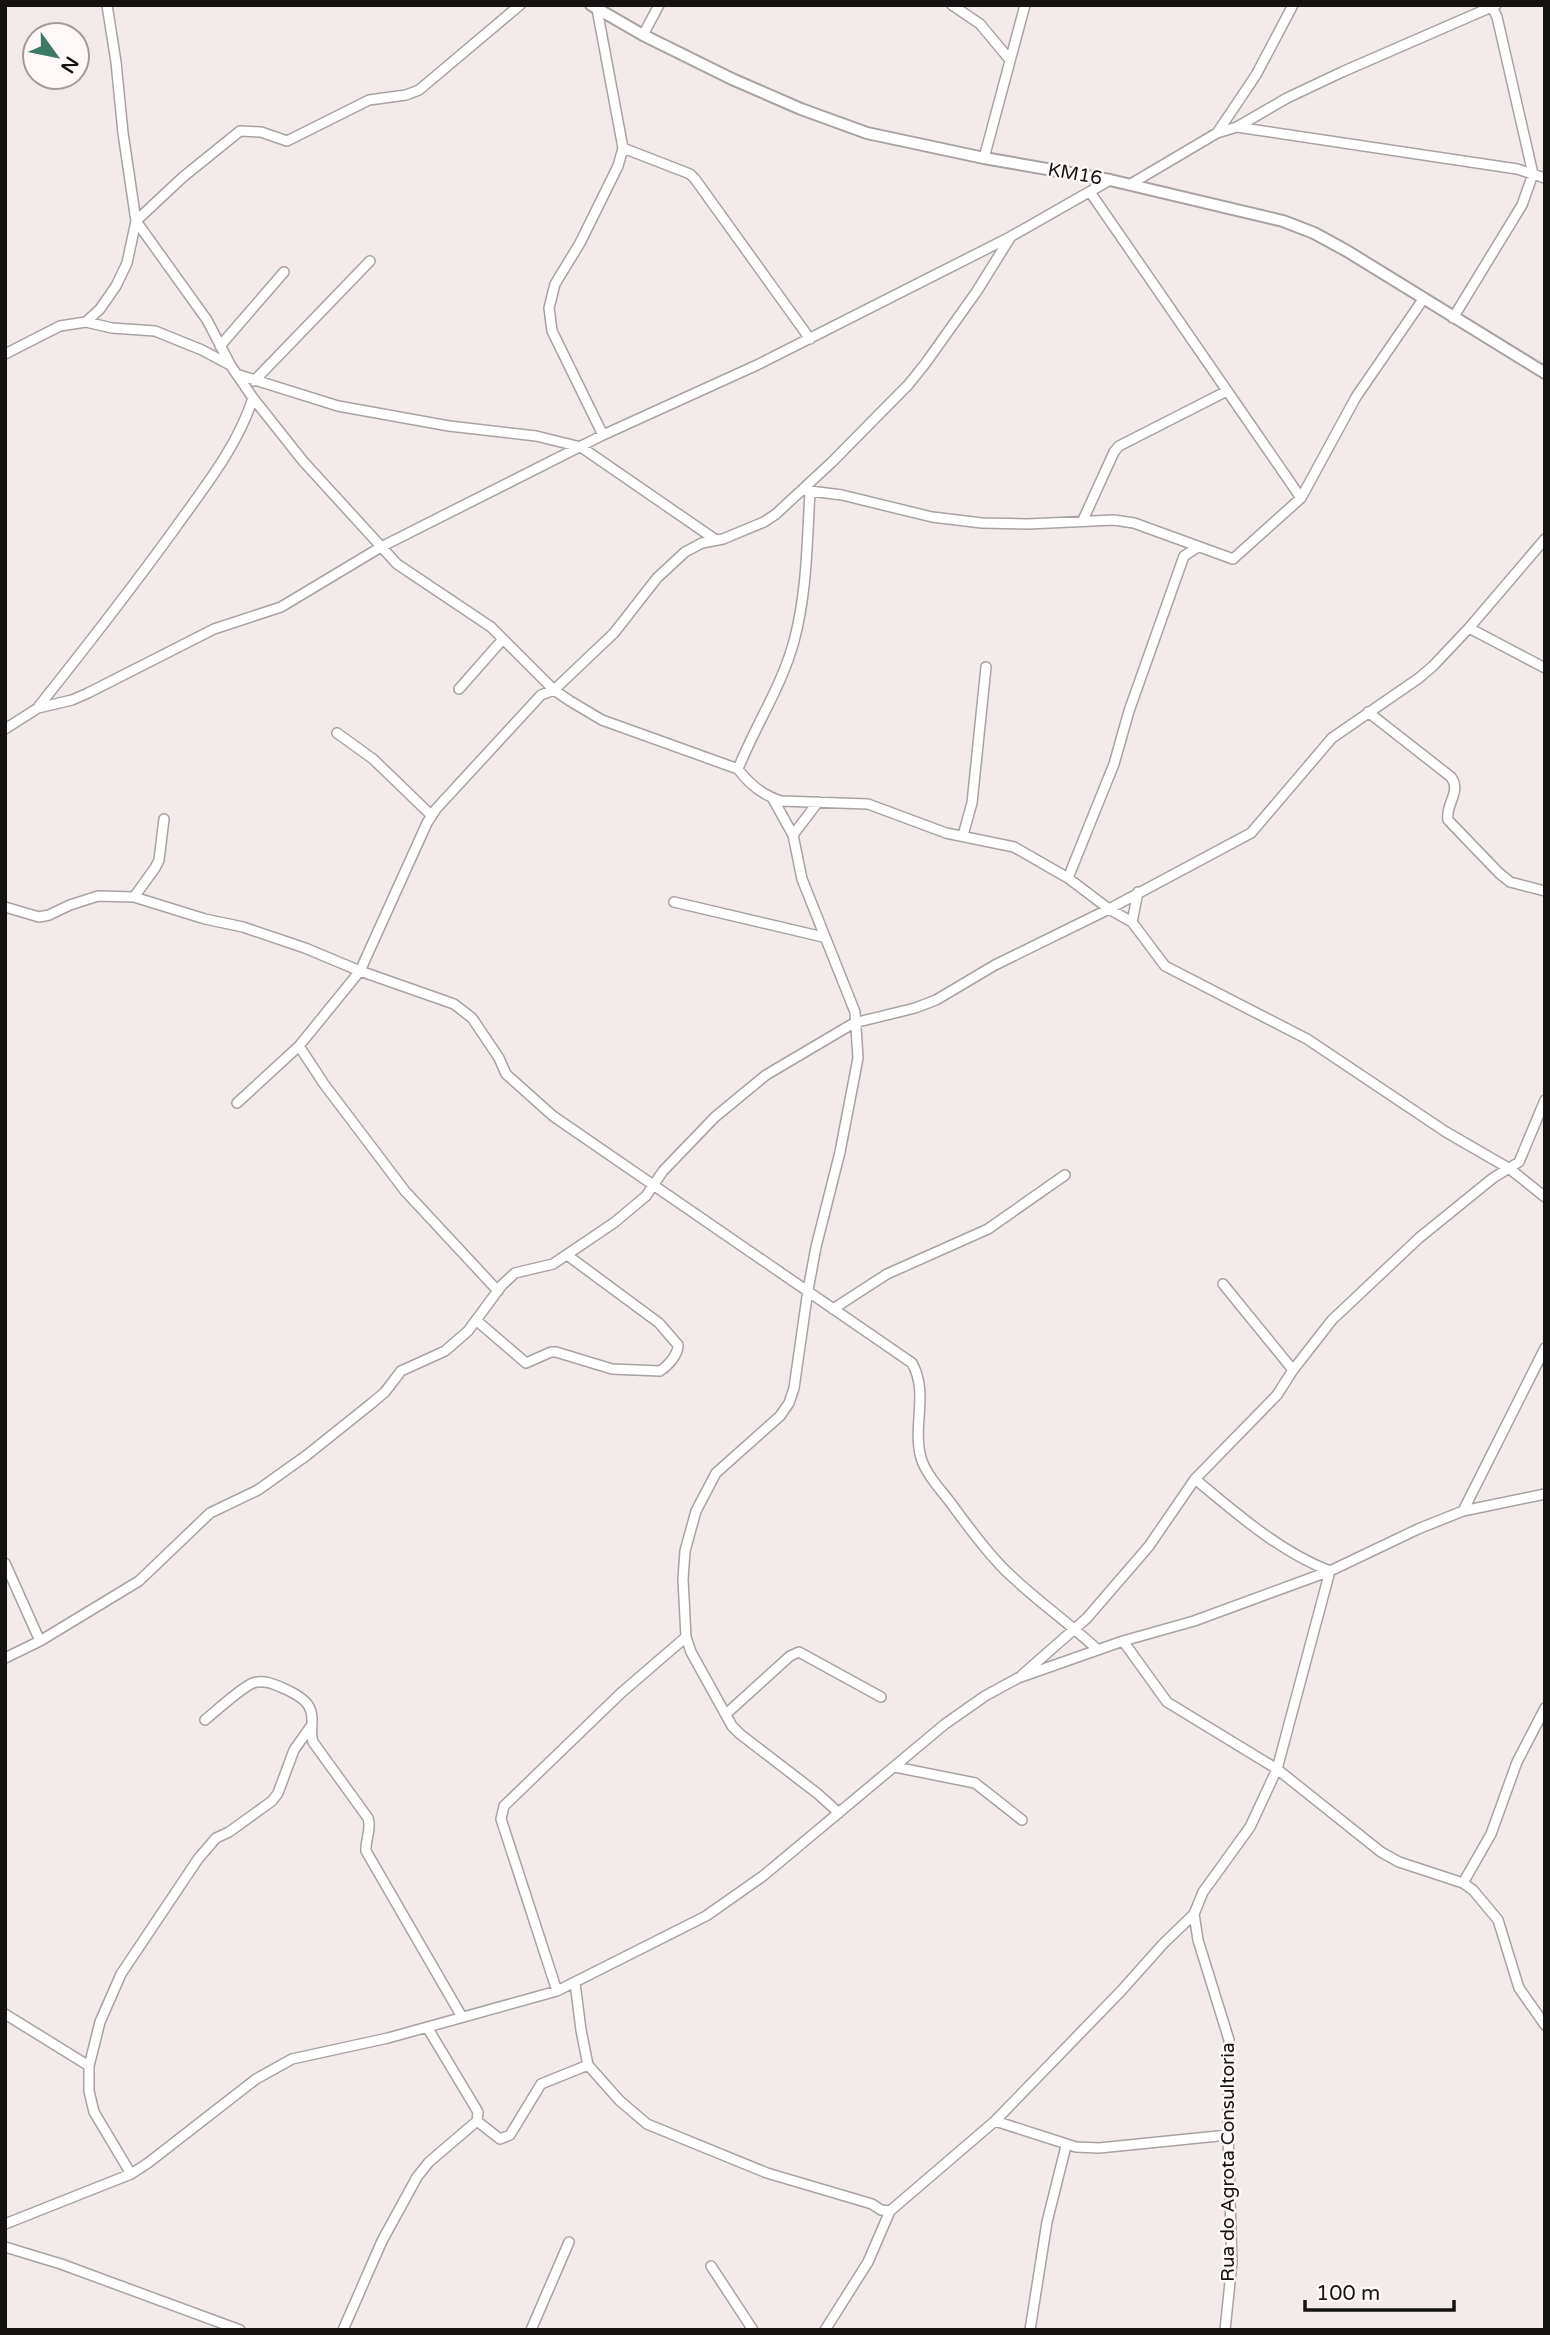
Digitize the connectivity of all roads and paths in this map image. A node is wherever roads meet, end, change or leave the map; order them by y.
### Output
1 (107, 5) edge
2 (520, 5) edge
3 (659, 5) edge
4 (952, 5) edge
5 (1025, 5) edge
6 (1293, 5) edge
7 (1493, 6) edge
8 (594, 7) edge
9 (643, 36) junction
10 (1010, 60) junction
11 (1237, 127) junction
12 (1217, 133) junction
13 (623, 148) junction
14 (984, 158) junction
15 (1533, 174) junction
16 (1545, 178) edge
17 (1110, 180) junction
18 (1129, 185) junction
19 (1090, 192) junction
20 (136, 221) junction
21 (1010, 237) junction
22 (370, 261) dead end
23 (284, 272) dead end
24 (1424, 298) junction
25 (1453, 318) junction
26 (86, 322) junction
27 (810, 339) junction
28 (220, 346) junction
29 (5, 354) edge
30 (231, 366) junction
31 (1545, 373) edge
32 (239, 375) junction
33 (254, 381) junction
34 (1227, 391) junction
35 (253, 398) junction
36 (603, 435) junction
37 (580, 447) junction
38 (806, 491) junction
39 (1301, 498) junction
40 (1083, 520) junction
41 (1177, 539) junction
42 (1545, 539) edge
43 (716, 540) junction
44 (381, 547) junction
45 (1198, 547) junction
46 (1185, 556) junction
47 (1469, 628) junction
48 (503, 639) junction
49 (986, 667) dead end
50 (1545, 668) edge
51 (459, 689) dead end
52 (554, 690) junction
53 (38, 708) junction
54 (1368, 712) junction
55 (5, 729) edge
56 (337, 733) dead end
57 (738, 769) junction
58 (773, 799) junction
59 (818, 802) junction
60 (431, 815) junction
61 (164, 819) dead end
62 (793, 835) junction
63 (963, 835) junction
64 (1068, 878) junction
65 (1545, 891) edge
66 (1138, 892) junction
67 (134, 897) junction
68 (674, 902) dead end
69 (5, 907) edge
70 (1109, 909) junction
71 (1132, 922) junction
72 (823, 937) junction
73 (360, 971) junction
74 (855, 1023) junction
75 (299, 1046) junction
76 (1545, 1100) edge
77 (237, 1103) dead end
78 (1510, 1169) junction
79 (1065, 1175) dead end
80 (653, 1185) junction
81 (1545, 1197) edge
82 (567, 1255) junction
83 (1223, 1284) dead end
84 (807, 1290) junction
85 (498, 1291) junction
86 (833, 1309) junction
87 (476, 1320) junction
88 (1545, 1348) edge
89 (1293, 1370) junction
90 (1195, 1479) junction
91 (1545, 1494) edge
92 (1463, 1511) junction
93 (5, 1563) edge
94 (1330, 1572) junction
95 (1075, 1628) junction
96 (686, 1637) junction
97 (40, 1641) junction
98 (1123, 1641) junction
99 (1098, 1650) junction
100 (5, 1658) edge
101 (1018, 1678) junction
102 (881, 1697) dead end
103 (1545, 1708) edge
104 (726, 1714) junction
105 (205, 1720) dead end
106 (311, 1727) junction
107 (895, 1767) junction
108 (1277, 1769) junction
109 (839, 1813) junction
110 (1022, 1820) dead end
111 (1463, 1883) junction
112 (1195, 1914) junction
113 (575, 1983) junction
114 (557, 1991) junction
115 (5, 2014) edge
116 (462, 2017) junction
117 (1545, 2025) edge
118 (427, 2027) junction
119 (588, 2065) junction
120 (89, 2066) junction
121 (477, 2121) junction
122 (995, 2122) junction
123 (1228, 2134) junction
124 (1066, 2146) junction
125 (131, 2174) junction
126 (890, 2211) junction
127 (5, 2224) edge
128 (569, 2242) dead end
129 (5, 2248) edge
130 (711, 2266) dead end
131 (240, 2330) edge
132 (343, 2330) edge
133 (531, 2330) edge
134 (753, 2330) edge
135 (825, 2330) edge
136 (1030, 2330) edge
137 (1225, 2330) edge

1 - 20 street
2 - 20 street
3 - 9 street
4 - 10 street
5 - 10 street
6 - 12 street
7 - 11 street
7 - 15 street
8 - 9 street, KM16
8 - 13 street
9 - 14 street, KM16
10 - 14 street
11 - 12 street
11 - 15 street
12 - 18 street
13 - 27 street
13 - 36 street
14 - 17 street, KM16
15 - 16 street
15 - 25 street
17 - 18 street, KM16
17 - 19 street
18 - 24 street, KM16
19 - 21 street
19 - 34 street
20 - 26 street
20 - 28 street
21 - 27 street
21 - 38 street
22 - 33 street
23 - 28 street
24 - 25 street, KM16
24 - 39 street
25 - 31 street, KM16
26 - 29 street
26 - 30 street
27 - 36 street
28 - 30 street
30 - 32 street
32 - 33 street
32 - 35 street
33 - 37 street
34 - 39 street
34 - 40 street
35 - 44 street
35 - 53 street
36 - 37 street
37 - 43 street
37 - 44 street
38 - 40 street
38 - 43 street
38 - 57 street
39 - 45 street
40 - 41 street
41 - 45 street
41 - 46 street
42 - 47 street
43 - 52 street
44 - 48 street
44 - 53 street
45 - 46 street
46 - 64 street
47 - 50 street
47 - 54 street
48 - 51 street
48 - 52 street
49 - 63 street
52 - 57 street
52 - 60 street
53 - 55 street
54 - 65 street
54 - 66 street
56 - 60 street
57 - 58 street
58 - 59 street
58 - 62 street
59 - 62 street
59 - 63 street
60 - 73 street
61 - 67 street
62 - 72 street
63 - 64 street
64 - 70 street
66 - 70 street
66 - 71 street
67 - 69 street
67 - 73 street
68 - 72 street
70 - 71 street
70 - 74 street
71 - 78 street
72 - 74 street
73 - 75 street
73 - 80 street
74 - 80 street
74 - 84 street
75 - 77 street
75 - 85 street
76 - 78 street
78 - 81 street
78 - 89 street
79 - 86 street
80 - 82 street
80 - 84 street
82 - 85 street
82 - 87 street
83 - 89 street
84 - 86 street
84 - 96 street
85 - 87 street
86 - 95 street
87 - 97 street
88 - 92 street
89 - 90 street
90 - 94 street
90 - 95 street
91 - 92 street
92 - 94 street
93 - 97 street
94 - 98 street
94 - 108 street
95 - 99 street
95 - 101 street
96 - 104 street
96 - 114 street
97 - 100 street
98 - 99 street
98 - 108 street
99 - 101 street
101 - 107 street
102 - 104 street
103 - 111 street
104 - 109 street
105 - 106 street
106 - 116 street
106 - 120 street
107 - 109 street
107 - 110 street
108 - 111 street
108 - 112 street
109 - 113 street
111 - 117 street
112 - 122 street
112 - 123 street, Rua do Agrota Consultoria
113 - 114 street
113 - 119 street
114 - 116 street
115 - 120 street
116 - 118 street
118 - 121 street
118 - 125 street
119 - 121 street
119 - 126 street
120 - 125 street
121 - 132 street
122 - 124 street
122 - 126 street
123 - 124 street
123 - 137 street, Rua do Agrota Consultoria
124 - 136 street
125 - 127 street
126 - 135 street
128 - 133 street
129 - 131 street
130 - 134 street

